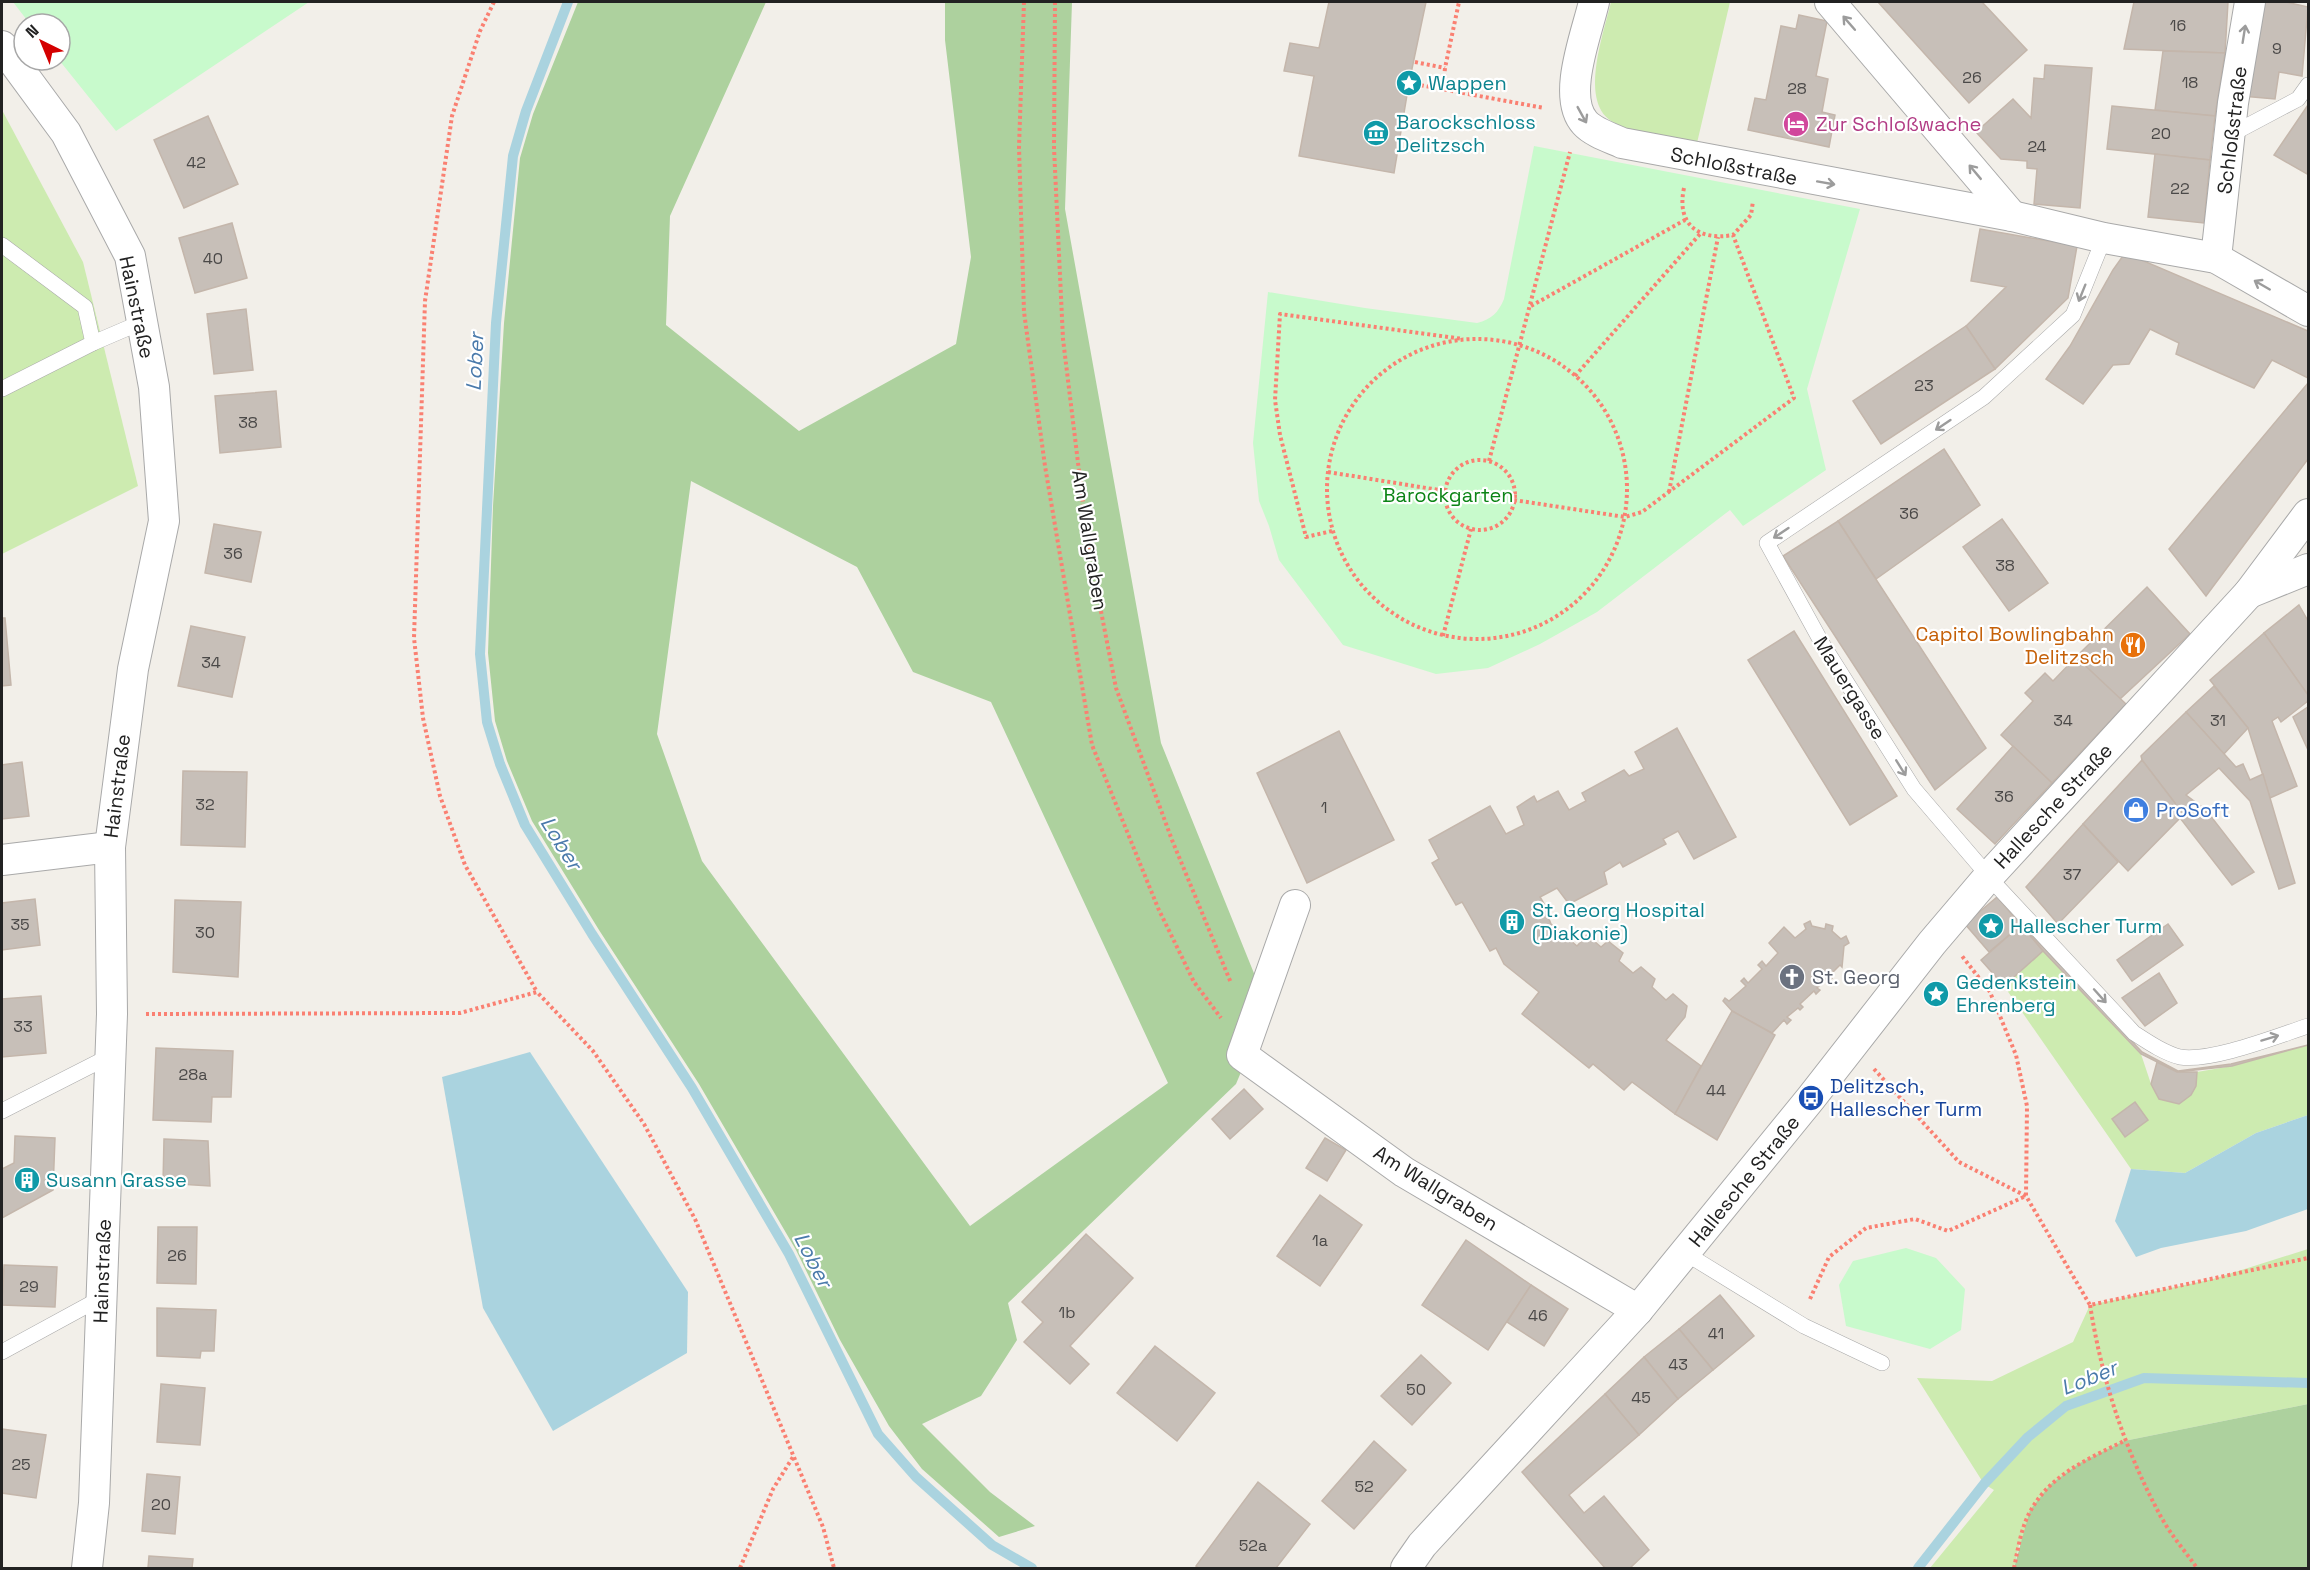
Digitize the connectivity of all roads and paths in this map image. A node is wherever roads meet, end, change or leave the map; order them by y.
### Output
1 (494, 2) edge
2 (1024, 2) edge
3 (1055, 2) edge
4 (1459, 2) edge
5 (1594, 2) edge
6 (1830, 2) edge
7 (2250, 2) edge
8 (2, 46) edge
9 (1414, 62) dead end
10 (1445, 68) junction
11 (1408, 83) dead end
12 (2308, 85) edge
13 (1443, 89) junction
14 (1541, 107) dead end
15 (1586, 124) junction
16 (2230, 135) junction
17 (1689, 158) junction
18 (1758, 171) junction
19 (2012, 216) junction
20 (1685, 220) junction
21 (1700, 234) junction
22 (1734, 235) junction
23 (1718, 237) junction
24 (2104, 238) junction
25 (2, 245) edge
26 (2216, 258) junction
27 (1531, 306) junction
28 (2308, 311) edge
29 (142, 322) junction
30 (1468, 339) junction
31 (93, 343) junction
32 (1519, 345) junction
33 (1575, 376) junction
34 (2, 389) edge
35 (1489, 461) junction
36 (1328, 472) junction
37 (1445, 491) junction
38 (1669, 493) junction
39 (1514, 500) junction
40 (2308, 514) edge
41 (1625, 517) junction
42 (1470, 529) junction
43 (1332, 531) junction
44 (2308, 569) edge
45 (2249, 593) junction
46 (1443, 636) junction
47 (110, 847) junction
48 (2, 860) edge
49 (1989, 876) junction
50 (1295, 905) dead end
51 (1957, 950) dead end
52 (1233, 989) dead end
53 (537, 992) junction
54 (112, 1014) junction
55 (2308, 1026) edge
56 (1852, 1044) junction
57 (1242, 1055) junction
58 (110, 1056) junction
59 (2, 1111) edge
60 (2026, 1197) junction
61 (1685, 1253) junction
62 (2308, 1258) edge
63 (101, 1298) junction
64 (2090, 1305) junction
65 (1638, 1310) junction
66 (1804, 1326) junction
67 (2, 1352) edge
68 (1882, 1363) dead end
69 (2124, 1441) junction
70 (793, 1457) junction
71 (87, 1569) edge
72 (740, 1569) edge
73 (834, 1569) edge
74 (1406, 1569) edge
75 (2014, 1569) edge
76 (2197, 1569) edge

1 - 53 path
2 - 57 path
3 - 52 path, Am Wallgraben
4 - 10 path
5 -> 15 street
19 -> 6 street
16 -> 7 street, Schloßstraße
8 - 29 street, Hainstraße
9 - 10 path
10 - 13 path
11 - 13 path
12 - 16 lane
13 - 14 path
15 - 17 street, Schloßstraße
15 - 27 path
16 - 26 street, Schloßstraße
17 - 18 street, Schloßstraße
17 - 20 path
18 -> 19 street, Schloßstraße
18 - 22 path
19 - 24 street, Schloßstraße
20 - 21 path
20 - 27 path
21 - 23 path
21 - 33 path
22 - 23 path
22 - 38 path
23 - 38 path
24 - 26 street, Schloßstraße
24 -> 49 lane, Mauergasse
25 - 31 lane
28 -> 26 street, Schloßstraße
27 - 32 path
29 - 31 lane
29 - 47 street, Hainstraße
30 - 32 path
30 - 36 path
30 - 43 path
31 - 34 lane
32 - 33 path
32 - 35 path
33 - 41 path
35 - 37 path
35 - 39 path
36 - 37 path
36 - 43 path
37 - 42 path
38 - 41 path
39 - 41 path
39 - 42 path
40 - 45 street, Hallesche Straße
41 - 46 path
42 - 46 path
43 - 46 path
44 - 45 street
45 - 49 street, Hallesche Straße
47 - 48 street
47 - 54 street, Hainstraße
49 -> 55 lane, Mauergasse
49 - 56 street, Hallesche Straße
50 - 57 street
51 - 60 path
53 - 54 path
53 - 70 path
54 - 58 street, Hainstraße
56 - 60 path
56 - 61 street, Hallesche Straße
57 - 65 street, Am Wallgraben
58 - 59 lane
58 - 63 street, Hainstraße
60 - 64 path
60 - 66 path
61 - 65 street, Hallesche Straße
61 - 66 lane
62 - 64 path
63 - 67 lane
63 - 71 street, Hainstraße
64 - 69 path
65 - 74 street, Hallesche Straße
66 - 68 lane
69 - 75 path
69 - 76 path
70 - 72 path
70 - 73 path

